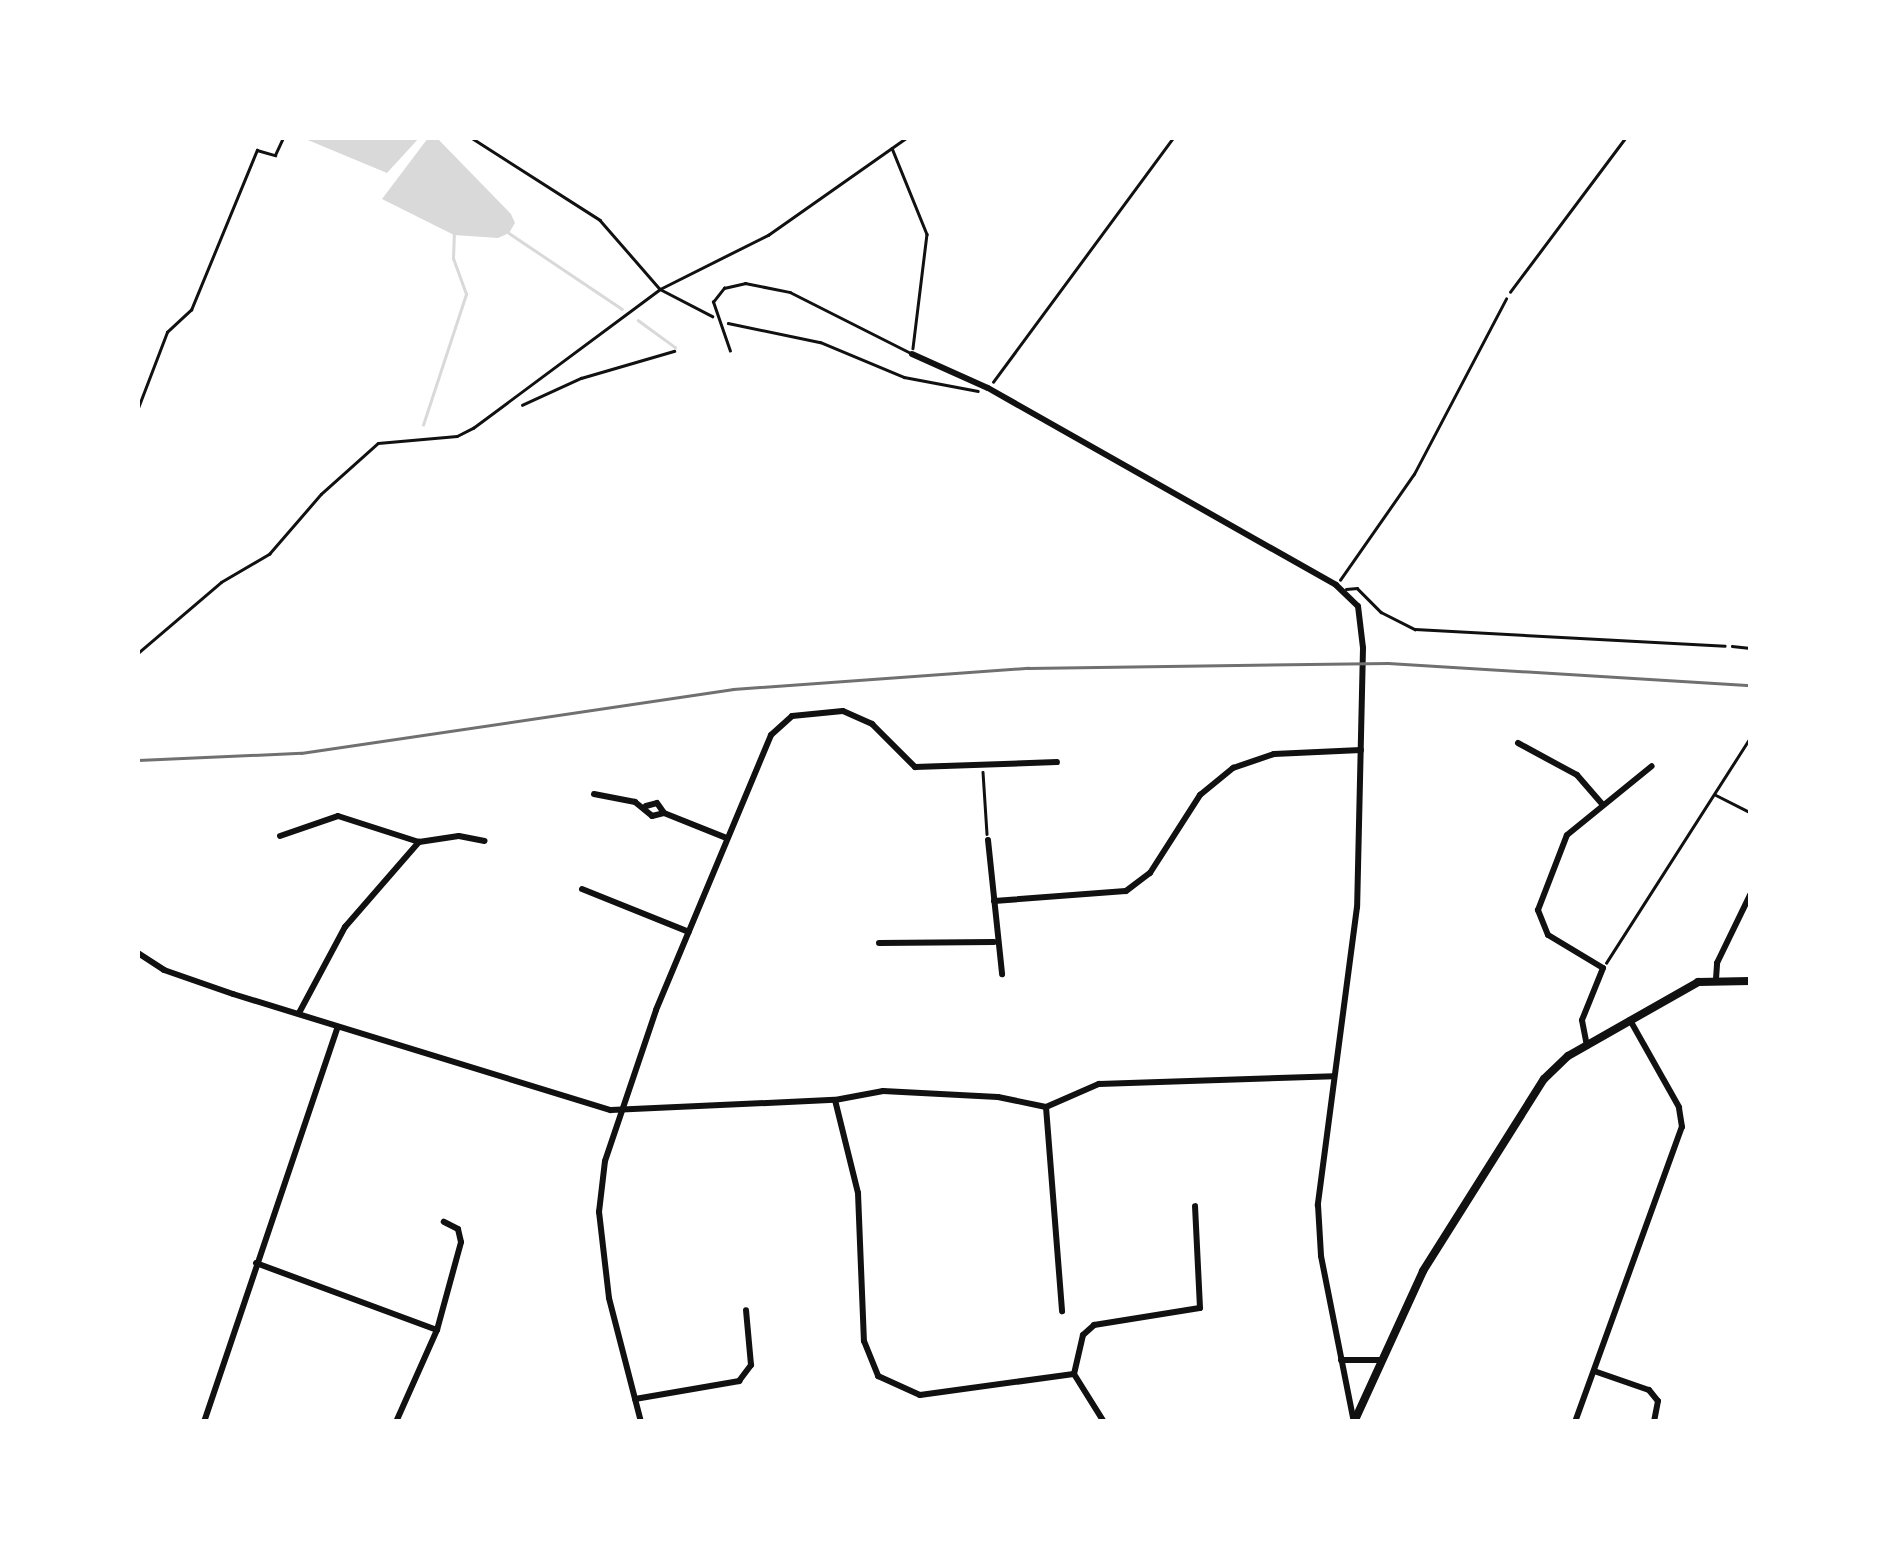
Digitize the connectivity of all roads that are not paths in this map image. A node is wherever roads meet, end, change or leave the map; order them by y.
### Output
1 (1625, 138) edge
2 (1510, 292) road end
3 (730, 351) dead end
4 (912, 354) joint
5 (1345, 590) junction
6 (1725, 646) road end
7 (1518, 743) dead end
8 (1361, 750) junction
9 (1057, 762) dead end
10 (1652, 766) dead end
11 (594, 794) dead end
12 (1602, 804) junction
13 (280, 836) dead end
14 (724, 836) junction
15 (988, 840) road end
16 (485, 841) dead end
17 (419, 842) junction
18 (582, 889) dead end
19 (1750, 896) edge
20 (994, 901) junction
21 (689, 932) junction
22 (994, 942) junction
23 (879, 943) dead end
24 (138, 952) edge
25 (1002, 974) dead end
26 (1716, 979) junction
27 (1750, 980) edge
28 (298, 1013) junction
29 (1630, 1020) junction
30 (338, 1027) junction
31 (1586, 1046) junction
32 (1334, 1076) junction
33 (835, 1100) junction
34 (1046, 1107) junction
35 (624, 1112) junction
36 (1195, 1206) dead end
37 (444, 1222) dead end
38 (256, 1263) junction
39 (746, 1310) dead end
40 (1062, 1311) dead end
41 (437, 1330) junction
42 (1341, 1360) junction
43 (1382, 1360) junction
44 (1594, 1371) junction
45 (1074, 1374) junction
46 (635, 1398) junction
47 (204, 1422) edge
48 (396, 1422) edge
49 (641, 1422) edge
50 (1104, 1422) edge
51 (1354, 1422) edge
52 (1575, 1422) edge
53 (1654, 1422) edge

1 - 2 lane
3 - 4 lane
4 - 5 street
5 - 6 lane
5 - 8 street
7 - 12 street
8 - 20 street
8 - 32 street
9 - 14 street
10 - 12 street
11 - 14 street
12 - 31 street
13 - 17 street
14 - 21 street
15 - 20 street
16 - 17 street
17 - 28 street
18 - 21 street
19 - 26 street
20 - 22 street
21 - 35 street
22 - 23 street
22 - 25 street
24 - 28 street
26 - 27 street
26 - 29 street
28 - 30 street
29 - 31 street
29 - 44 street
30 - 35 street
30 - 38 street
31 - 43 street
32 - 34 street
32 - 42 street
33 - 34 street
33 - 35 street
33 - 45 street
34 - 40 street
35 - 46 street
36 - 45 street
37 - 41 street
38 - 41 street
38 - 47 street
39 - 46 street
41 - 48 street
42 - 43 street
42 - 51 street
43 - 51 street
44 - 52 street
44 - 53 street
45 - 50 street
46 - 49 street

